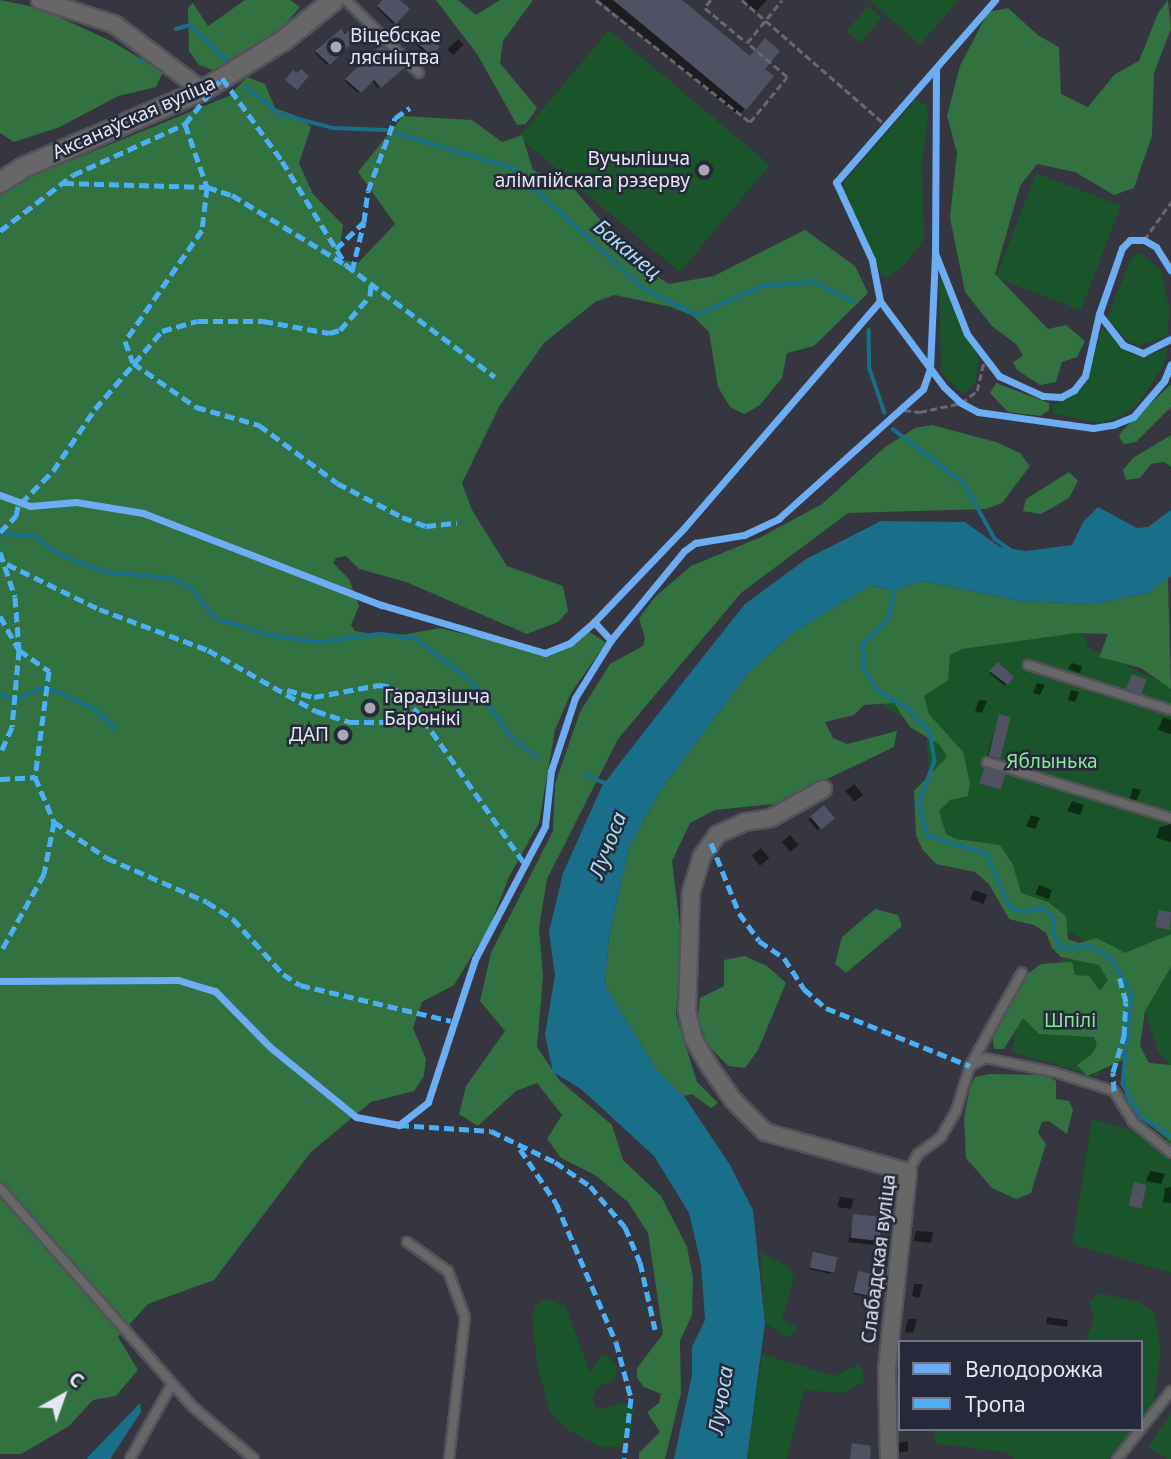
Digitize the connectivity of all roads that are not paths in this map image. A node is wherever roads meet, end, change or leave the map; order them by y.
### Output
1 (40, 0) edge
2 (333, 0) edge
3 (346, 0) edge
4 (419, 73) dead end
5 (202, 90) junction
6 (0, 182) edge
7 (1028, 665) dead end
8 (1171, 710) edge
9 (987, 762) dead end
10 (823, 789) dead end
11 (1171, 818) edge
12 (1022, 972) dead end
13 (970, 1066) junction
14 (1171, 1153) edge
15 (908, 1172) junction
16 (0, 1188) edge
17 (407, 1242) dead end
18 (172, 1384) junction
19 (1171, 1391) edge
20 (1143, 1426) edge
21 (1139, 1431) edge
22 (130, 1459) edge
23 (254, 1459) edge
24 (449, 1459) edge
25 (889, 1459) edge
26 (1117, 1459) edge

1 - 5 street
2 - 5 street, Аксанаўская вуліца
3 - 4 lane
5 - 6 street, Аксанаўская вуліца
7 - 8 lane
9 - 11 lane
10 - 15 street
12 - 13 lane, Слабадская вуліца
13 - 14 lane
13 - 15 lane, Слабадская вуліца
15 - 25 street, Слабадская вуліца
16 - 18 lane
17 - 24 lane
18 - 22 lane
18 - 23 lane
19 - 20 lane
21 - 26 lane

